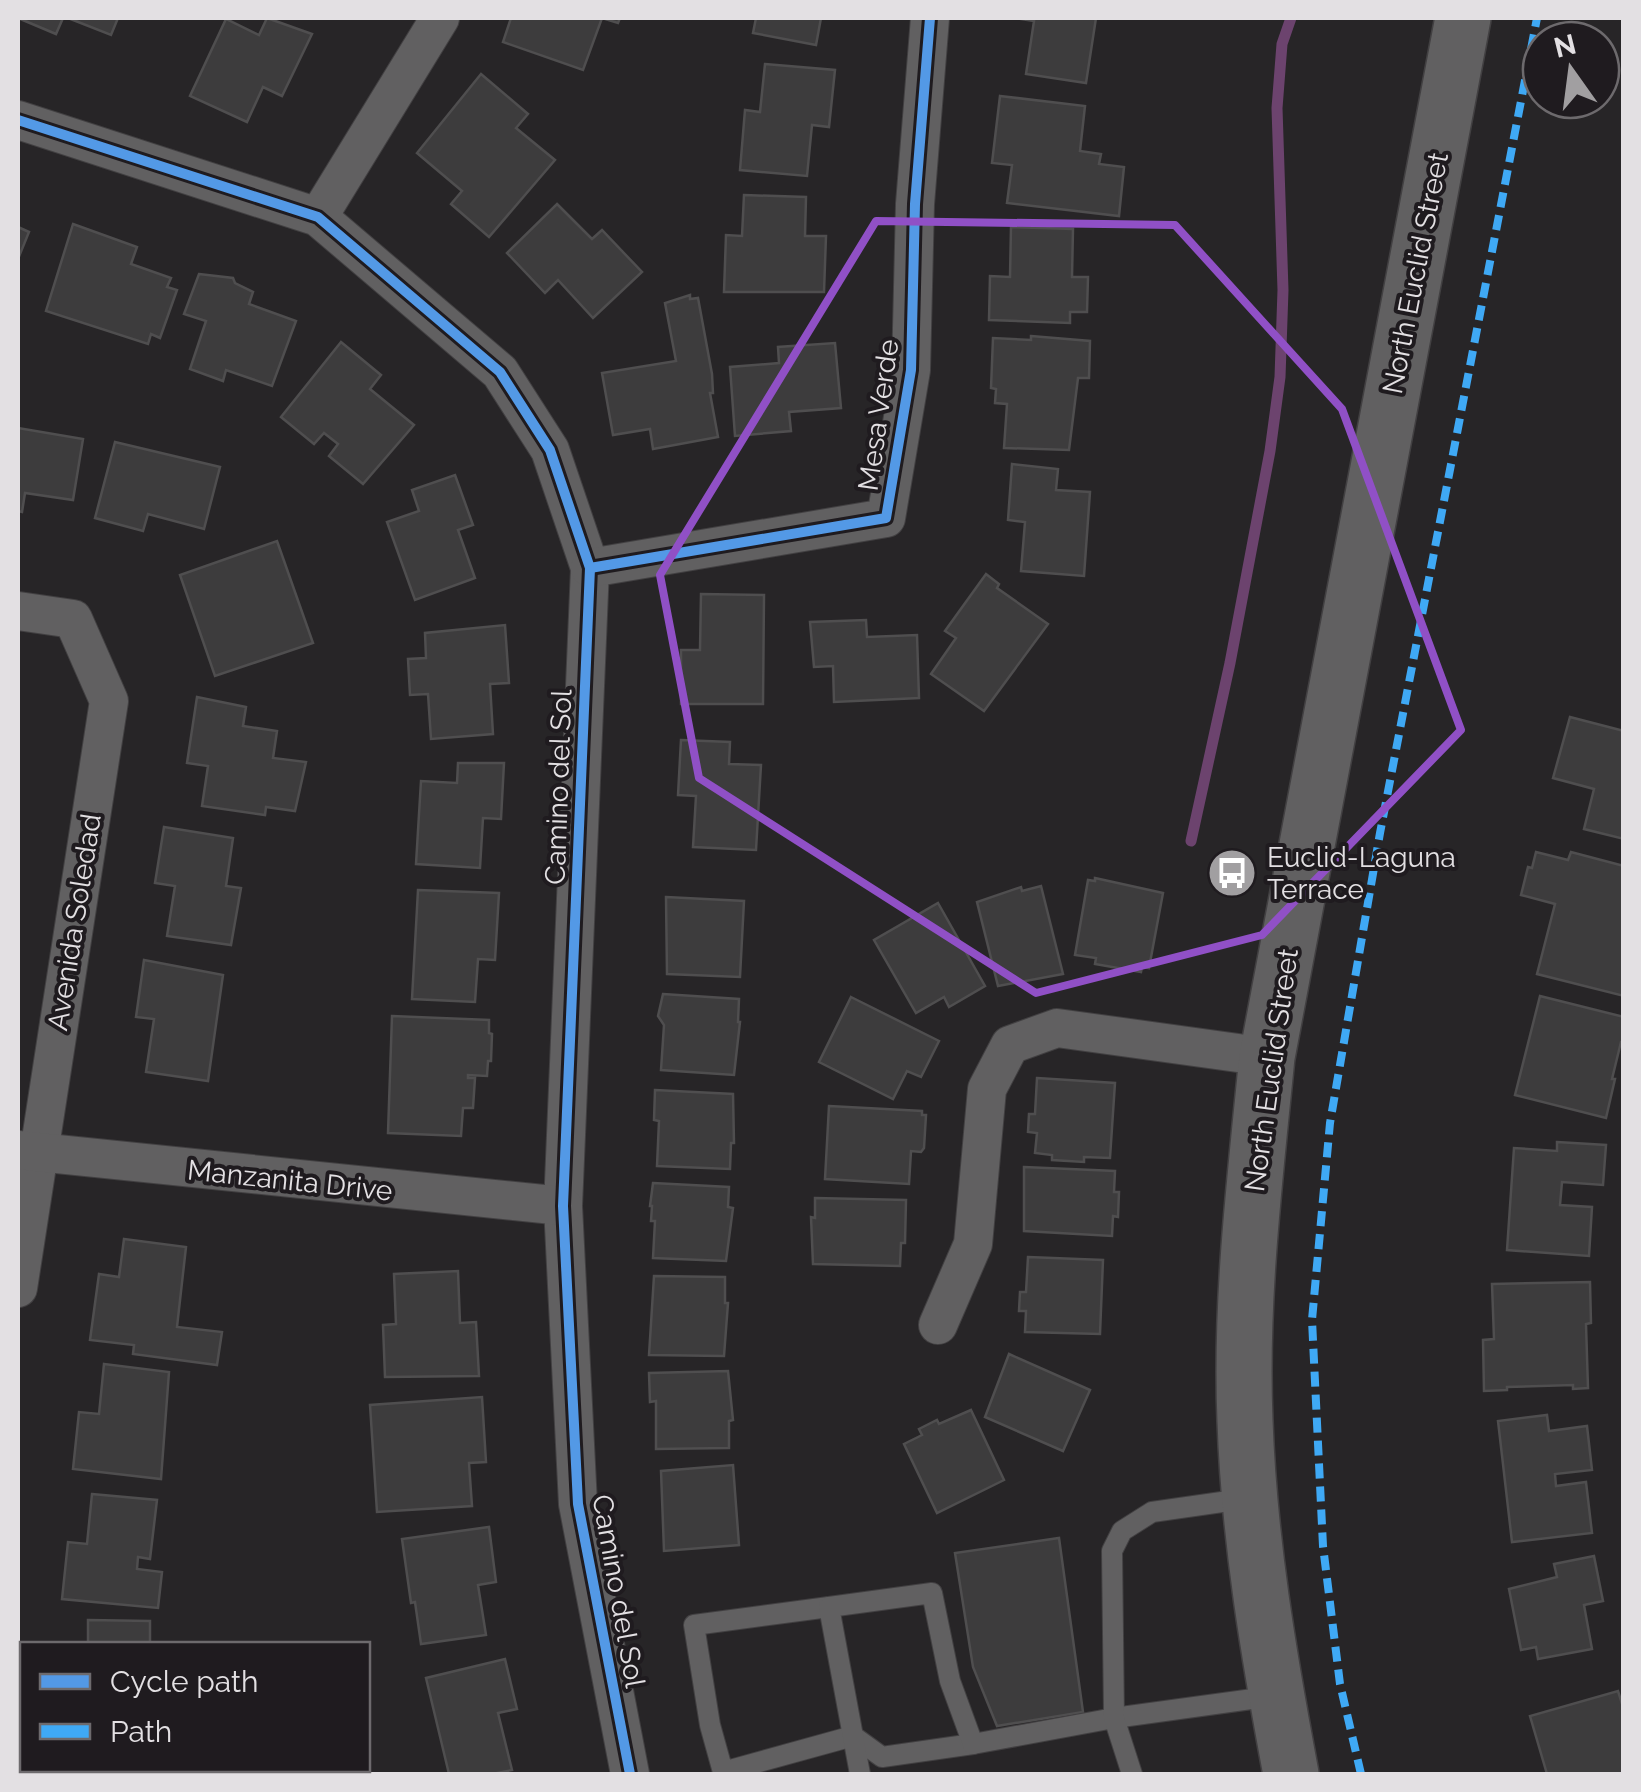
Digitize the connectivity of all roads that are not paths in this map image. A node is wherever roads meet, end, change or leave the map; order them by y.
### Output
1 (440, 18) edge
2 (930, 18) edge
3 (1463, 18) edge
4 (18, 120) edge
5 (318, 217) junction
6 (590, 568) junction
7 (18, 611) edge
8 (1267, 1057) junction
9 (27, 1152) edge
10 (563, 1206) junction
11 (18, 1288) edge
12 (938, 1326) dead end
13 (1250, 1498) junction
14 (829, 1608) junction
15 (1276, 1696) junction
16 (1114, 1718) junction
17 (853, 1736) junction
18 (973, 1744) junction
19 (630, 1774) edge
20 (860, 1774) edge
21 (1132, 1774) edge
22 (1291, 1774) edge

1 - 5 street
2 - 6 street, Mesa Verde
3 - 8 main road, North Euclid Street
4 - 5 street, Camino del Sol
5 - 6 street, Camino del Sol
6 - 10 street, Camino del Sol
7 - 9 street, Avenida Soledad
8 - 12 street
8 - 13 main road, North Euclid Street
9 - 10 street, Manzanita Drive
9 - 11 street, Avenida Soledad
10 - 19 street, Camino del Sol
13 - 15 main road, North Euclid Street
13 - 16 lane
14 - 17 lane
14 - 17 lane
14 - 18 lane
15 - 16 lane
15 - 22 main road, North Euclid Street
16 - 18 lane
16 - 21 lane
17 - 18 lane
17 - 20 lane

